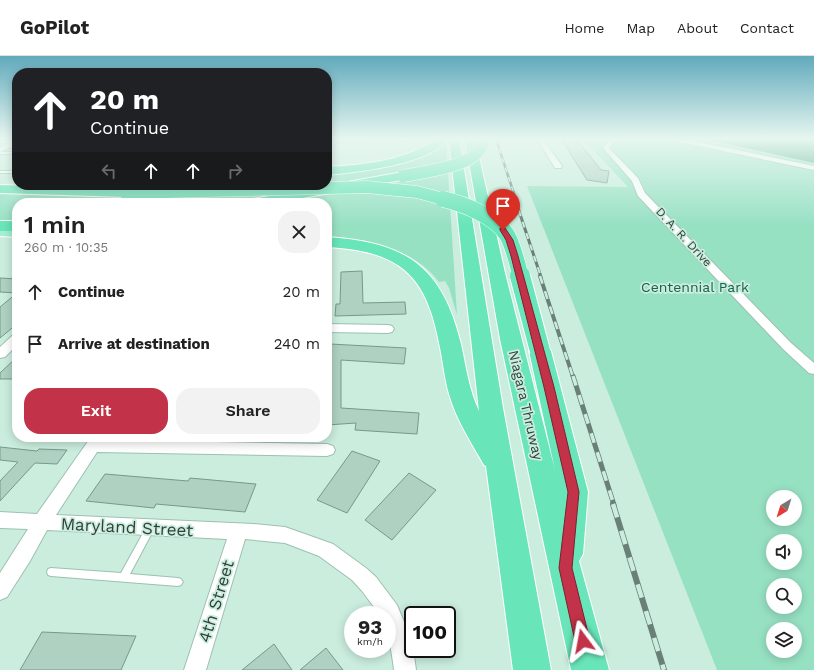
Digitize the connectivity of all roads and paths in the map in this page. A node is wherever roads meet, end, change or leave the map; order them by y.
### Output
1 (360, 168) edge
2 (445, 168) edge
3 (458, 168) edge
4 (476, 168) edge
5 (624, 168) edge
6 (332, 171) edge
7 (0, 172) edge
8 (12, 172) edge
9 (12, 188) edge
10 (332, 188) edge
11 (0, 189) edge
12 (332, 189) edge
13 (12, 190) edge
14 (20, 190) edge
15 (246, 190) edge
16 (325, 190) edge
17 (280, 198) edge
18 (0, 226) edge
19 (12, 226) edge
20 (0, 232) edge
21 (12, 233) edge
22 (332, 242) edge
23 (332, 328) edge
24 (388, 329) dead end
25 (12, 343) edge
26 (0, 354) edge
27 (814, 370) edge
28 (96, 442) edge
29 (327, 450) dead end
30 (501, 474) junction
31 (0, 520) edge
32 (42, 523) junction
33 (151, 528) junction
34 (246, 532) junction
35 (565, 568) junction
36 (52, 572) dead end
37 (123, 578) junction
38 (178, 582) dead end
39 (0, 590) edge
40 (195, 670) edge
41 (405, 670) edge
42 (532, 670) edge
43 (590, 670) edge

1 - 6 highway
2 - 12 highway, bridge
3 - 30 highway
4 - 35 highway, Niagara Thruway
5 - 27 street, D. A. R. Drive
7 - 8 lane
9 - 11 highway
10 - 35 highway, bridge
11 - 13 highway, bridge
14 - 15 highway, bridge
16 - 17 highway, bridge
18 - 19 highway
20 - 21 main road
22 - 30 highway
23 - 24 street
25 - 26 street
28 - 29 street
28 - 32 street
30 - 42 highway
31 - 32 street, Maryland Street
32 - 33 street, Maryland Street
32 - 39 street
33 - 34 street, Maryland Street
33 - 37 lane
34 - 40 street, 4th Street
34 - 41 street, Maryland Street
35 - 43 highway, Niagara Thruway
36 - 37 lane
37 - 38 lane

